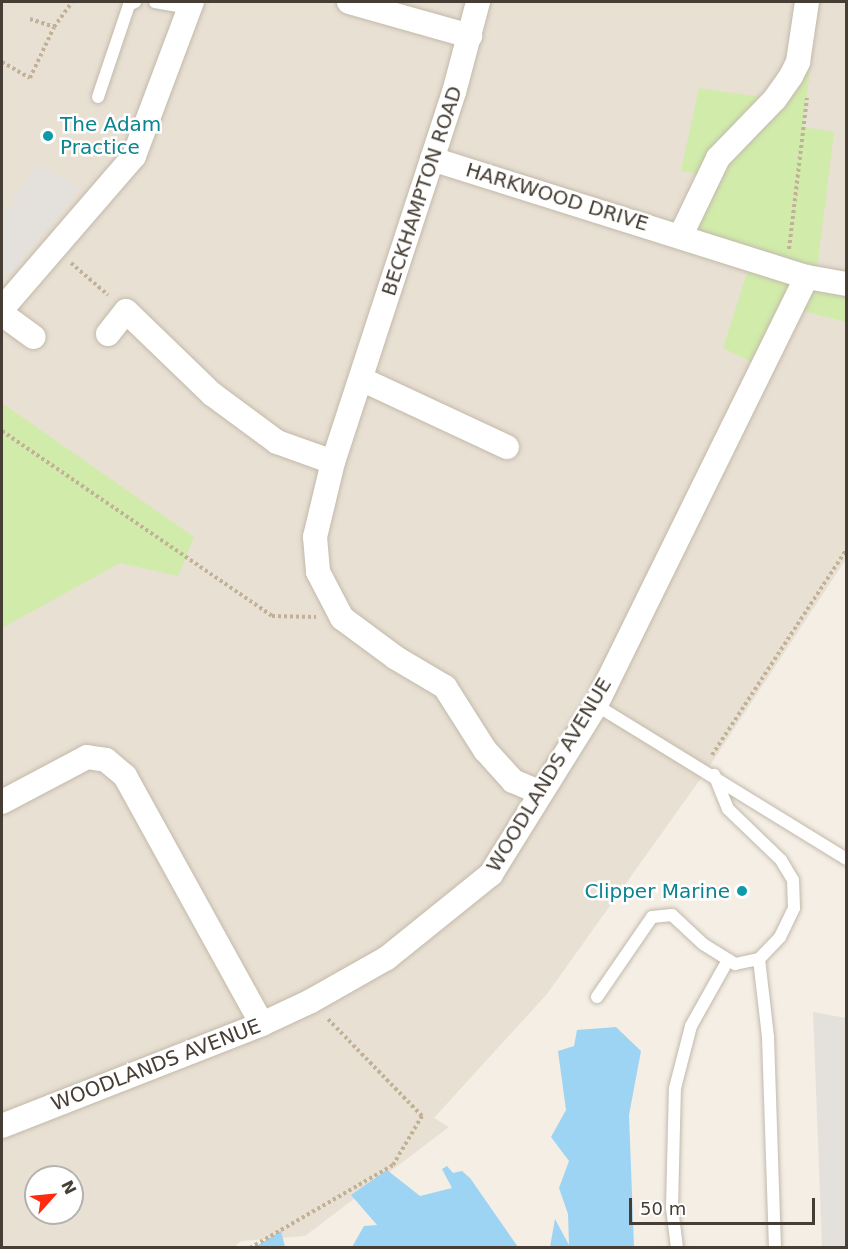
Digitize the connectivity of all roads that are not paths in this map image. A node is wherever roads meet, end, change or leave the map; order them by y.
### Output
1 (135, 2) edge
2 (155, 2) edge
3 (349, 2) edge
4 (478, 2) edge
5 (807, 2) edge
6 (190, 5) edge
7 (470, 36) junction
8 (98, 98) dead end
9 (432, 159) junction
10 (681, 235) junction
11 (797, 273) junction
12 (846, 284) edge
13 (2, 311) edge
14 (108, 334) dead end
15 (34, 337) dead end
16 (361, 379) junction
17 (507, 447) dead end
18 (333, 462) junction
19 (596, 705) junction
20 (709, 772) junction
21 (541, 793) junction
22 (2, 802) edge
23 (846, 859) edge
24 (759, 959) junction
25 (728, 960) junction
26 (597, 997) dead end
27 (262, 1024) junction
28 (2, 1126) edge
29 (677, 1248) edge
30 (775, 1248) edge

1 - 8 lane
2 - 6 lane
3 - 7 street
4 - 7 street, BECKHAMPTON ROAD
5 - 10 street
6 - 13 street
7 - 9 street, BECKHAMPTON ROAD
9 - 10 street, HARKWOOD DRIVE
9 - 16 street, BECKHAMPTON ROAD
10 - 11 street, HARKWOOD DRIVE
11 - 12 street, HARKWOOD DRIVE
11 - 19 street, WOODLANDS AVENUE
13 - 15 street
14 - 18 street
16 - 17 street
16 - 18 street, BECKHAMPTON ROAD
18 - 21 street, BECKHAMPTON ROAD
19 - 20 lane
19 - 21 street, WOODLANDS AVENUE
20 - 23 lane
20 - 24 lane
21 - 27 street, WOODLANDS AVENUE
22 - 27 street
24 - 25 lane
24 - 30 lane
25 - 26 lane
25 - 29 lane
27 - 28 street, WOODLANDS AVENUE

